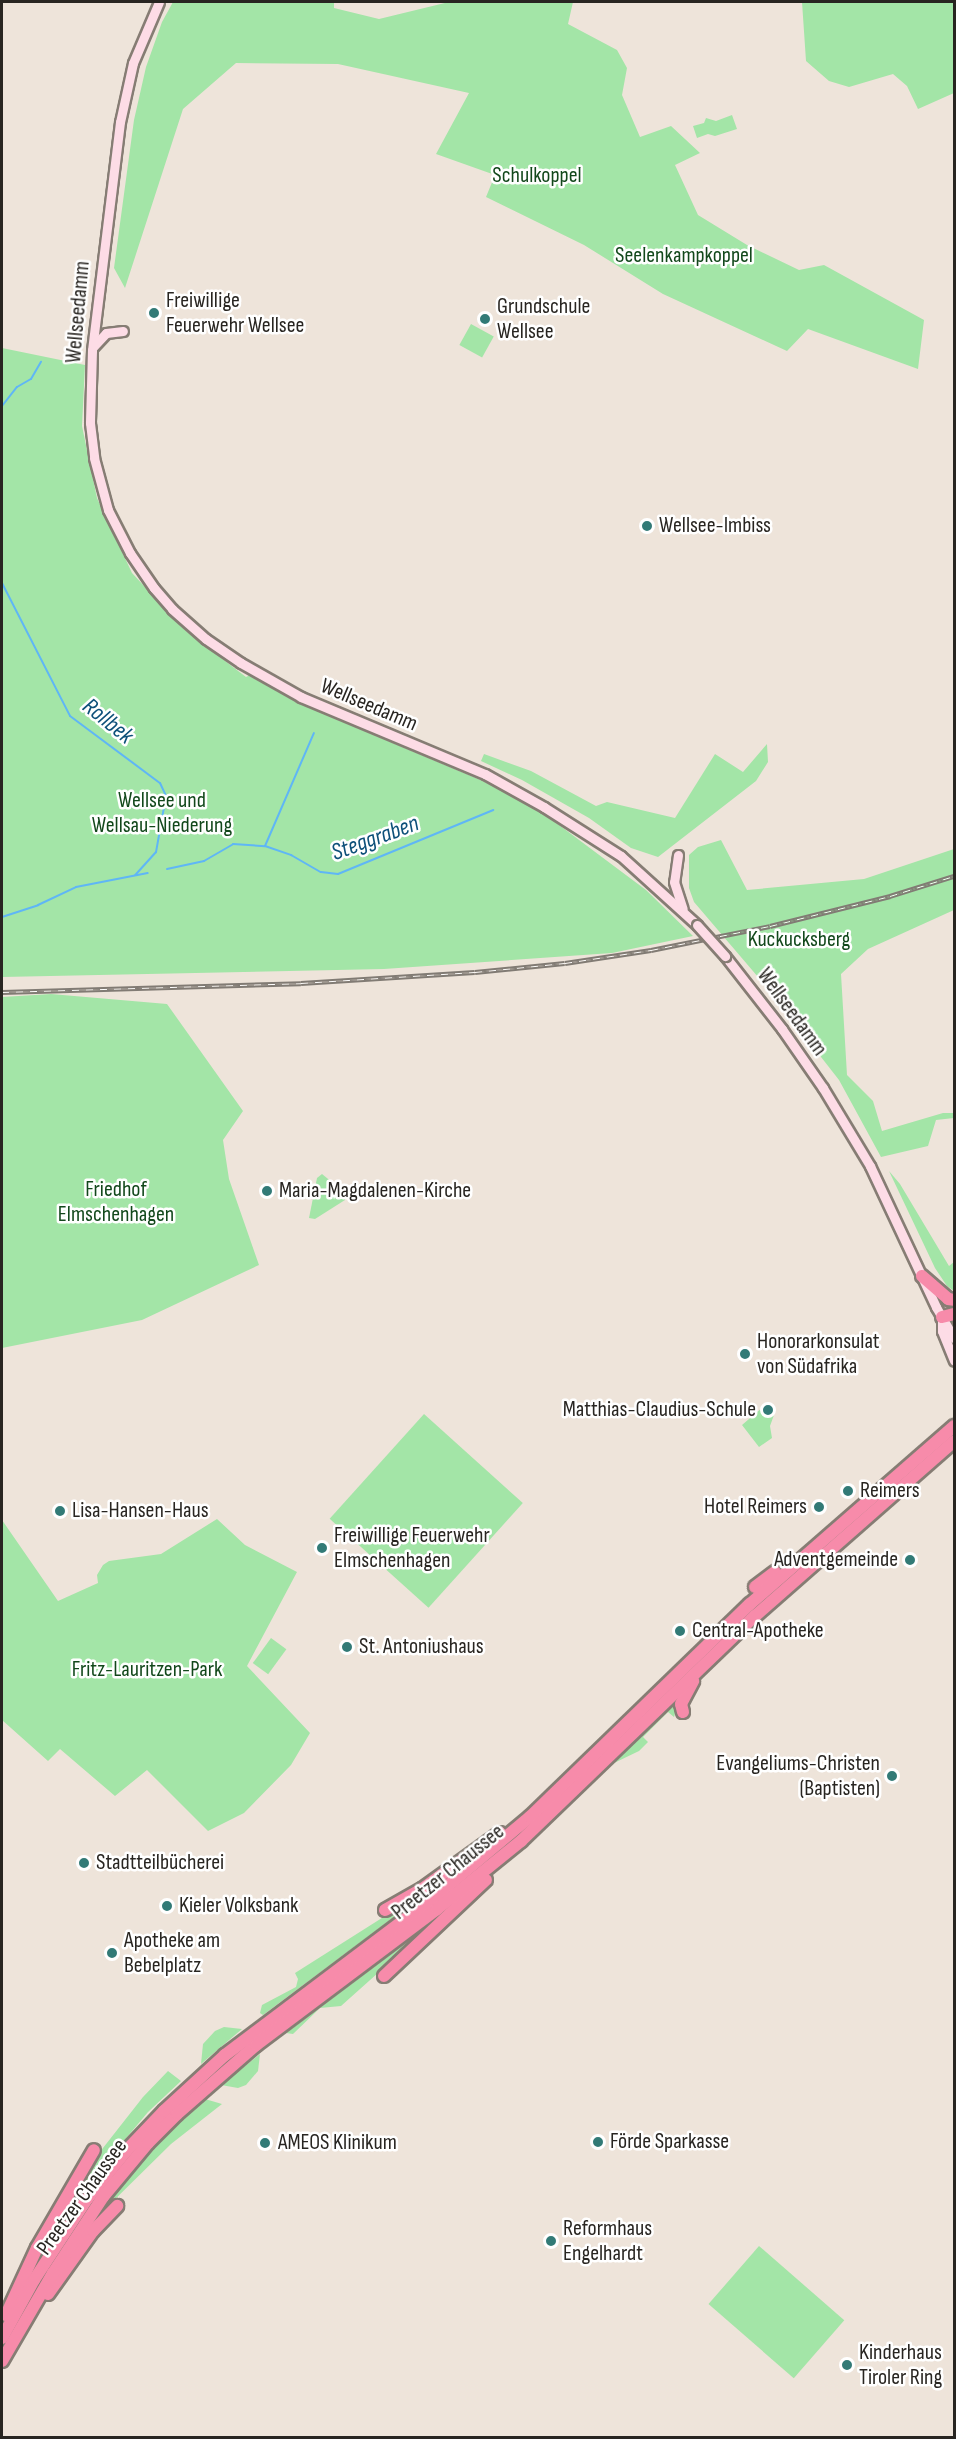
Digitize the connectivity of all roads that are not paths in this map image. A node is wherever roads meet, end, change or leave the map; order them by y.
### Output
1 (159, 2) edge
2 (123, 331) dead end
3 (92, 350) junction
4 (678, 855) dead end
5 (685, 914) junction
6 (922, 1276) junction
7 (954, 1300) edge
8 (954, 1314) edge
9 (942, 1317) junction
10 (954, 1338) edge
11 (954, 1360) edge
12 (954, 1426) edge
13 (954, 1441) edge
14 (793, 1566) junction
15 (756, 1587) dead end
16 (705, 1663) junction
17 (683, 1712) dead end
18 (530, 1817) junction
19 (521, 1841) junction
20 (385, 1910) dead end
21 (384, 1976) dead end
22 (94, 2150) dead end
23 (117, 2206) dead end
24 (2, 2324) edge
25 (19, 2329) junction
26 (2, 2338) edge
27 (2, 2361) edge

1 - 3 main road, Wellseedamm
2 - 3 main road
3 - 5 main road, Wellseedamm
4 - 5 main road
5 - 6 main road, Wellseedamm, bridge
6 - 7 highway
6 - 9 main road, Wellseedamm
8 - 9 highway
9 - 10 main road, Wellseedamm
9 - 11 main road, Wellseedamm
12 - 14 highway, Preetzer Chaussee
13 - 16 highway, Preetzer Chaussee
14 - 15 highway
14 - 18 highway, Preetzer Chaussee
16 - 17 highway
16 - 19 highway, Preetzer Chaussee
18 - 20 highway
18 - 26 highway, Preetzer Chaussee
19 - 21 highway
19 - 25 highway, Preetzer Chaussee
22 - 24 highway
23 - 25 highway
25 - 27 highway, Preetzer Chaussee

